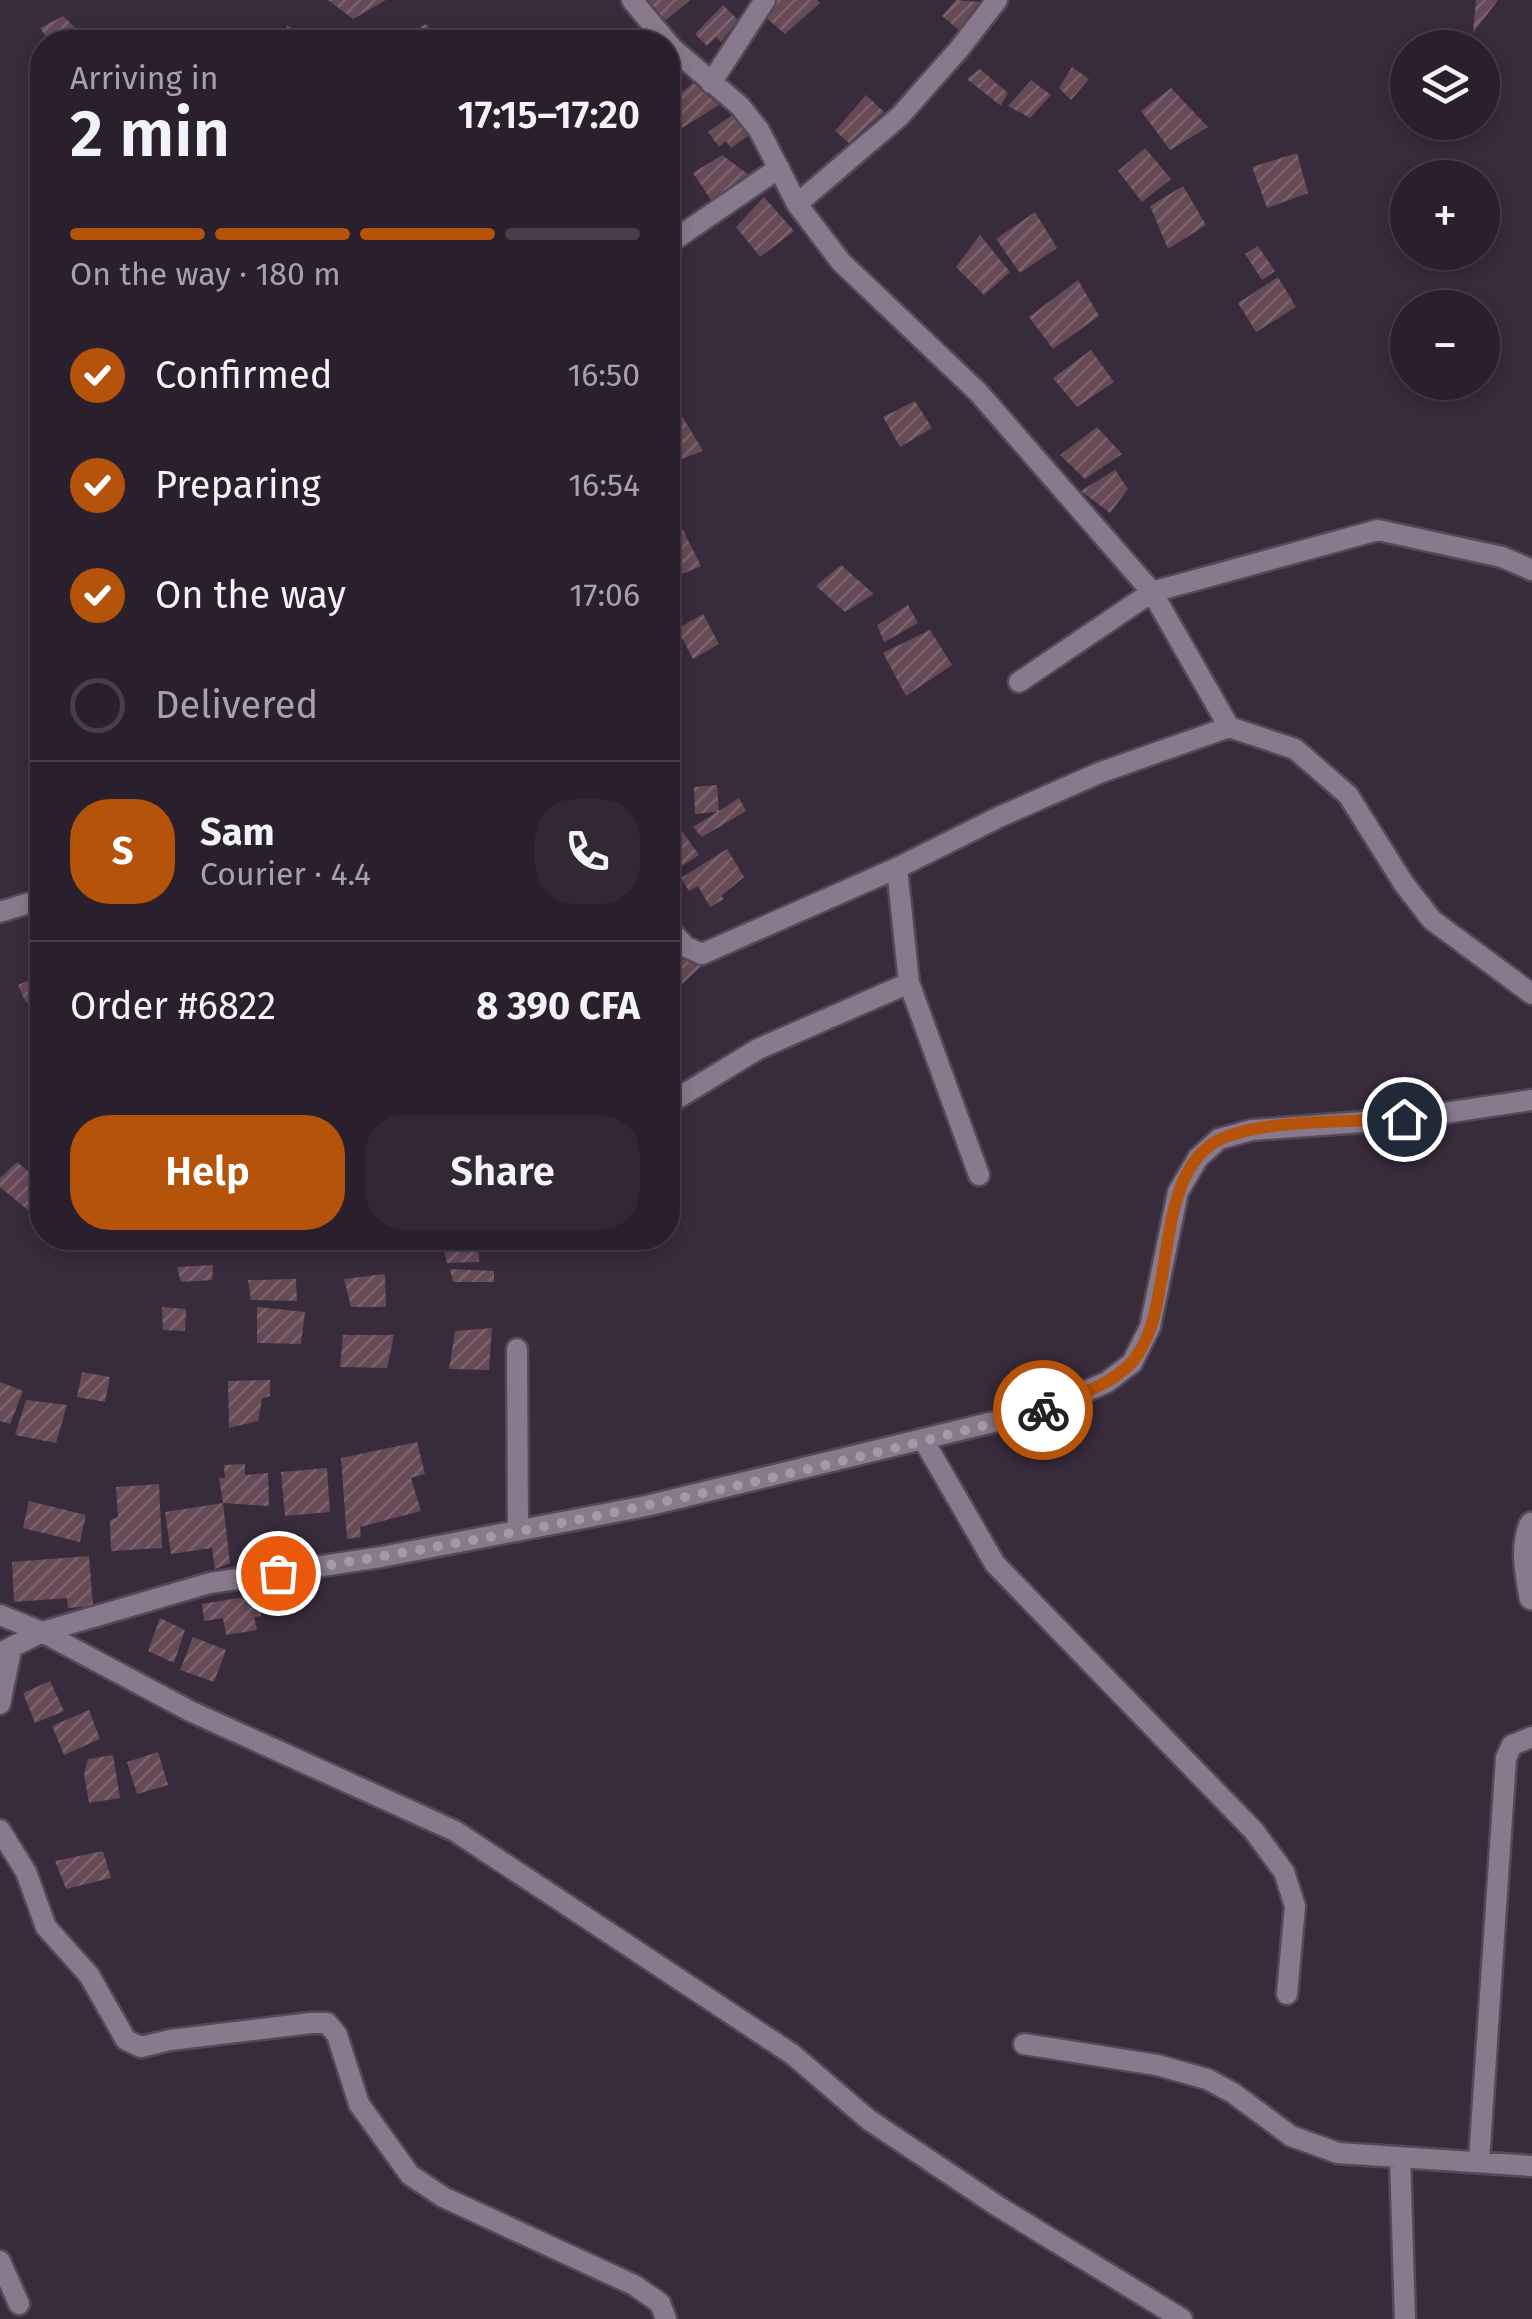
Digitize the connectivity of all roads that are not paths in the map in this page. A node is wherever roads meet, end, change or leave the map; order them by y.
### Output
1 (632, 0) edge
2 (765, 0) edge
3 (996, 0) edge
4 (657, 30) edge
5 (680, 56) edge
6 (710, 84) junction
7 (779, 168) junction
8 (797, 204) junction
9 (680, 236) edge
10 (1532, 570) edge
11 (1152, 592) junction
12 (1019, 682) dead end
13 (1229, 727) junction
14 (897, 868) junction
15 (30, 903) edge
16 (0, 912) edge
17 (680, 941) edge
18 (909, 983) junction
19 (1532, 994) edge
20 (680, 1097) edge
21 (1532, 1100) edge
22 (978, 1175) dead end
23 (517, 1350) dead end
24 (924, 1441) junction
25 (1532, 1525) edge
26 (518, 1530) junction
27 (1532, 1598) edge
28 (0, 1614) edge
29 (42, 1632) junction
30 (4, 1649) edge
31 (0, 1704) edge
32 (1532, 1737) edge
33 (0, 1830) edge
34 (1287, 1994) dead end
35 (1024, 2044) dead end
36 (1400, 2157) junction
37 (1479, 2162) junction
38 (1532, 2166) edge
39 (0, 2261) edge
40 (19, 2304) dead end
41 (1179, 2318) edge
42 (666, 2319) edge
43 (1405, 2319) edge

1 - 4 street
2 - 6 street
3 - 8 street
5 - 6 street
6 - 7 street
7 - 8 street
7 - 9 street
8 - 11 street
10 - 11 street
11 - 12 street
11 - 13 street
13 - 14 street
13 - 19 street
14 - 17 street
14 - 18 street
15 - 16 street
18 - 20 street
18 - 22 street
21 - 24 street
23 - 26 street
24 - 26 street
24 - 34 street
25 - 27 street
26 - 29 street
28 - 29 street
29 - 30 street
29 - 41 street
30 - 31 street
32 - 37 street
33 - 42 street
35 - 36 street
36 - 37 street
36 - 43 street
37 - 38 street
39 - 40 street

